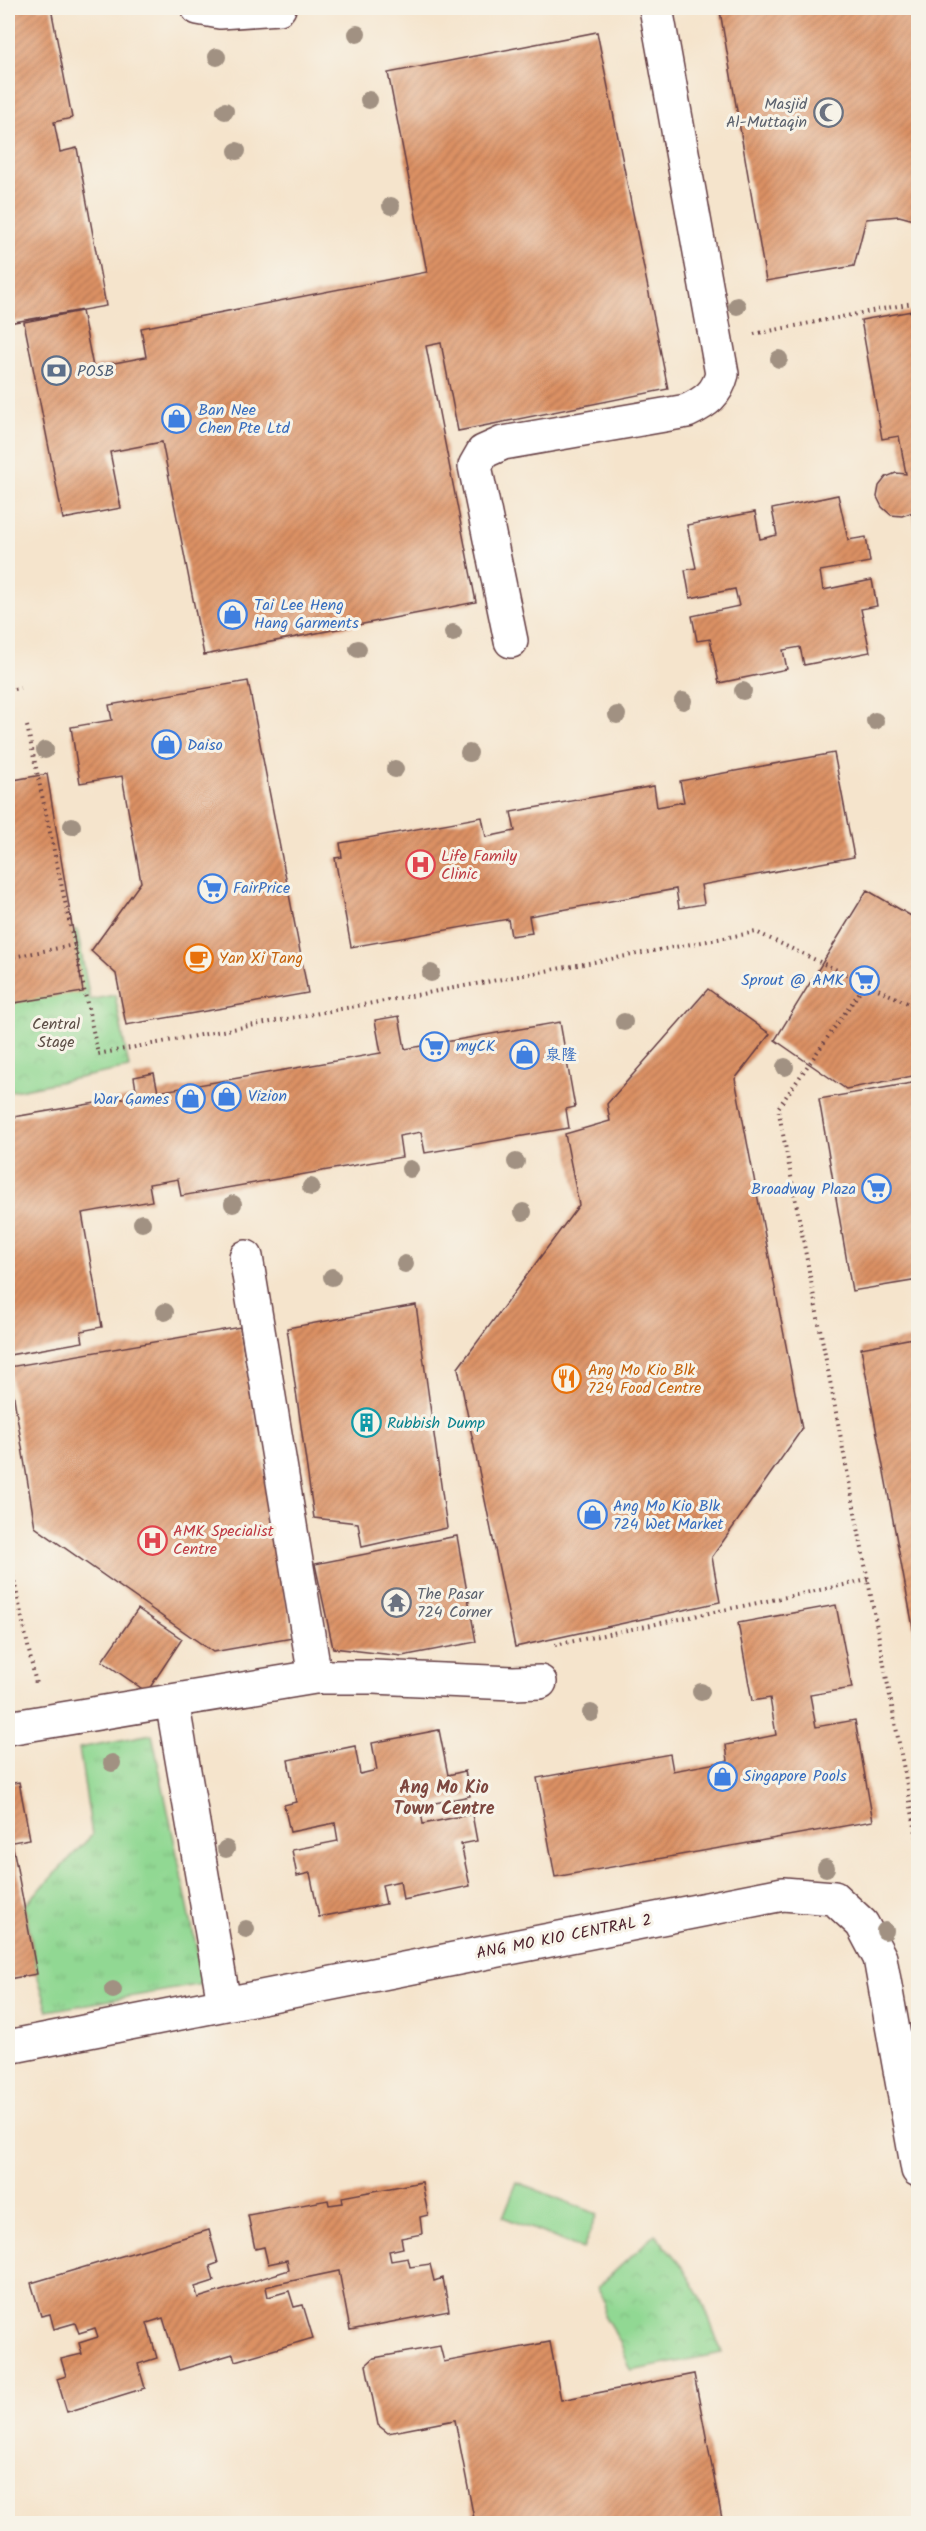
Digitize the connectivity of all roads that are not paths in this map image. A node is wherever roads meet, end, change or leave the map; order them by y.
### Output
1 (198, 8) edge
2 (279, 8) edge
3 (656, 8) edge
4 (511, 642) dead end
5 (246, 1257) dead end
6 (315, 1677) junction
7 (540, 1682) dead end
8 (172, 1701) junction
9 (8, 1728) edge
10 (224, 2003) junction
11 (8, 2047) edge
12 (918, 2170) edge

1 - 2 street
3 - 4 street
5 - 6 street
6 - 7 street
6 - 8 street
8 - 9 street
8 - 10 street
10 - 11 street, ANG MO KIO CENTRAL 2
10 - 12 street, ANG MO KIO CENTRAL 2

